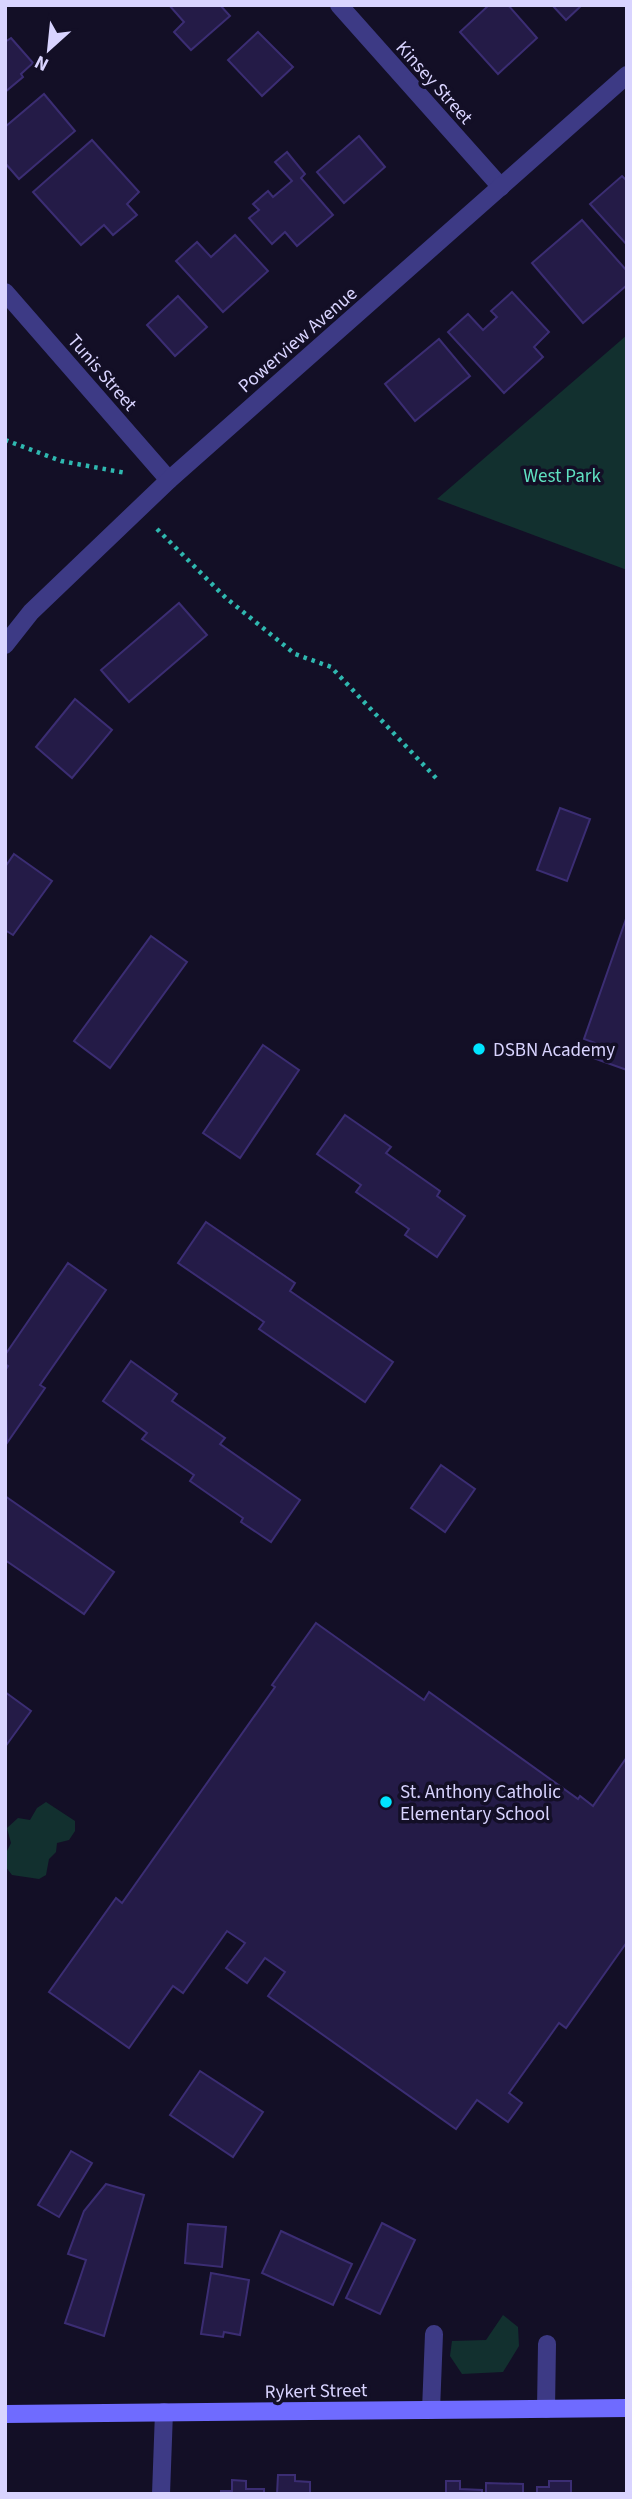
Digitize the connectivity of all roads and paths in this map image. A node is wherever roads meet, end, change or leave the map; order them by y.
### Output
1 (339, 5) edge
2 (627, 75) edge
3 (501, 187) junction
4 (5, 292) edge
5 (5, 440) edge
6 (169, 480) junction
7 (154, 526) dead end
8 (5, 645) edge
9 (436, 778) dead end
10 (434, 2334) dead end
11 (547, 2344) dead end
12 (627, 2408) edge
13 (546, 2409) junction
14 (431, 2410) junction
15 (164, 2412) junction
16 (5, 2414) edge
17 (162, 2494) edge

1 - 3 street, Kinsey Street
2 - 3 street, Powerview Avenue
3 - 6 street, Powerview Avenue
4 - 6 street, Tunis Street
5 - 6 path
6 - 8 street, Powerview Avenue
7 - 9 path
10 - 14 street
11 - 13 street
12 - 13 street, Rykert Street
13 - 14 street, Rykert Street
14 - 15 street, Rykert Street
15 - 16 street, Rykert Street
15 - 17 street

